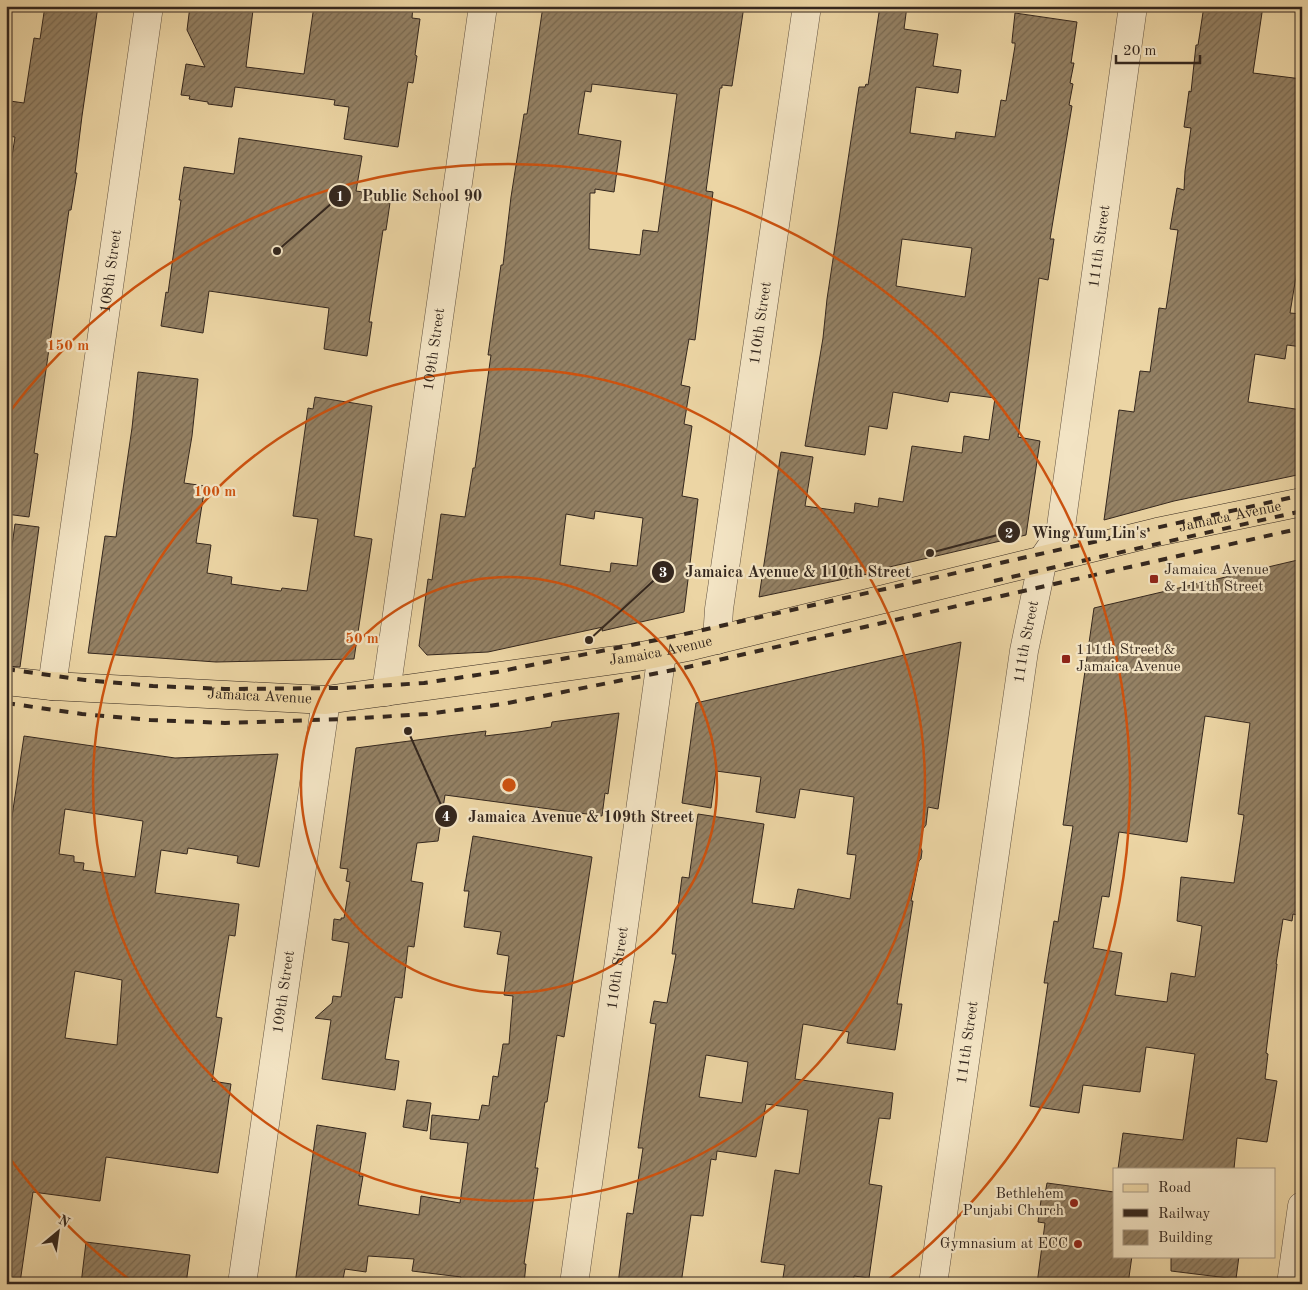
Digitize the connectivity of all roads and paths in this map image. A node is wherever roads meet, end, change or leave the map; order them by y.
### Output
1 (149, 6) edge
2 (483, 6) edge
3 (807, 6) edge
4 (1133, 6) edge
5 (1302, 502) edge
6 (1043, 559) junction
7 (717, 640) junction
8 (662, 653) junction
9 (6, 681) edge
10 (52, 686) junction
11 (386, 692) junction
12 (326, 700) junction
13 (1302, 1206) edge
14 (242, 1284) edge
15 (574, 1284) edge
16 (933, 1284) edge
17 (1291, 1284) edge

1 - 10 street, 108th Street
2 - 11 street, 109th Street
3 - 7 street, 110th Street
4 - 6 street, 111th Street
5 - 6 main road, Jamaica Avenue
6 - 7 main road, Jamaica Avenue
6 - 16 street, 111th Street
7 - 8 main road, Jamaica Avenue
8 - 11 main road, Jamaica Avenue
8 - 15 street, 110th Street
9 - 10 main road, Jamaica Avenue
10 - 12 main road, Jamaica Avenue
11 - 12 main road, Jamaica Avenue
12 - 14 street, 109th Street
13 - 17 street

